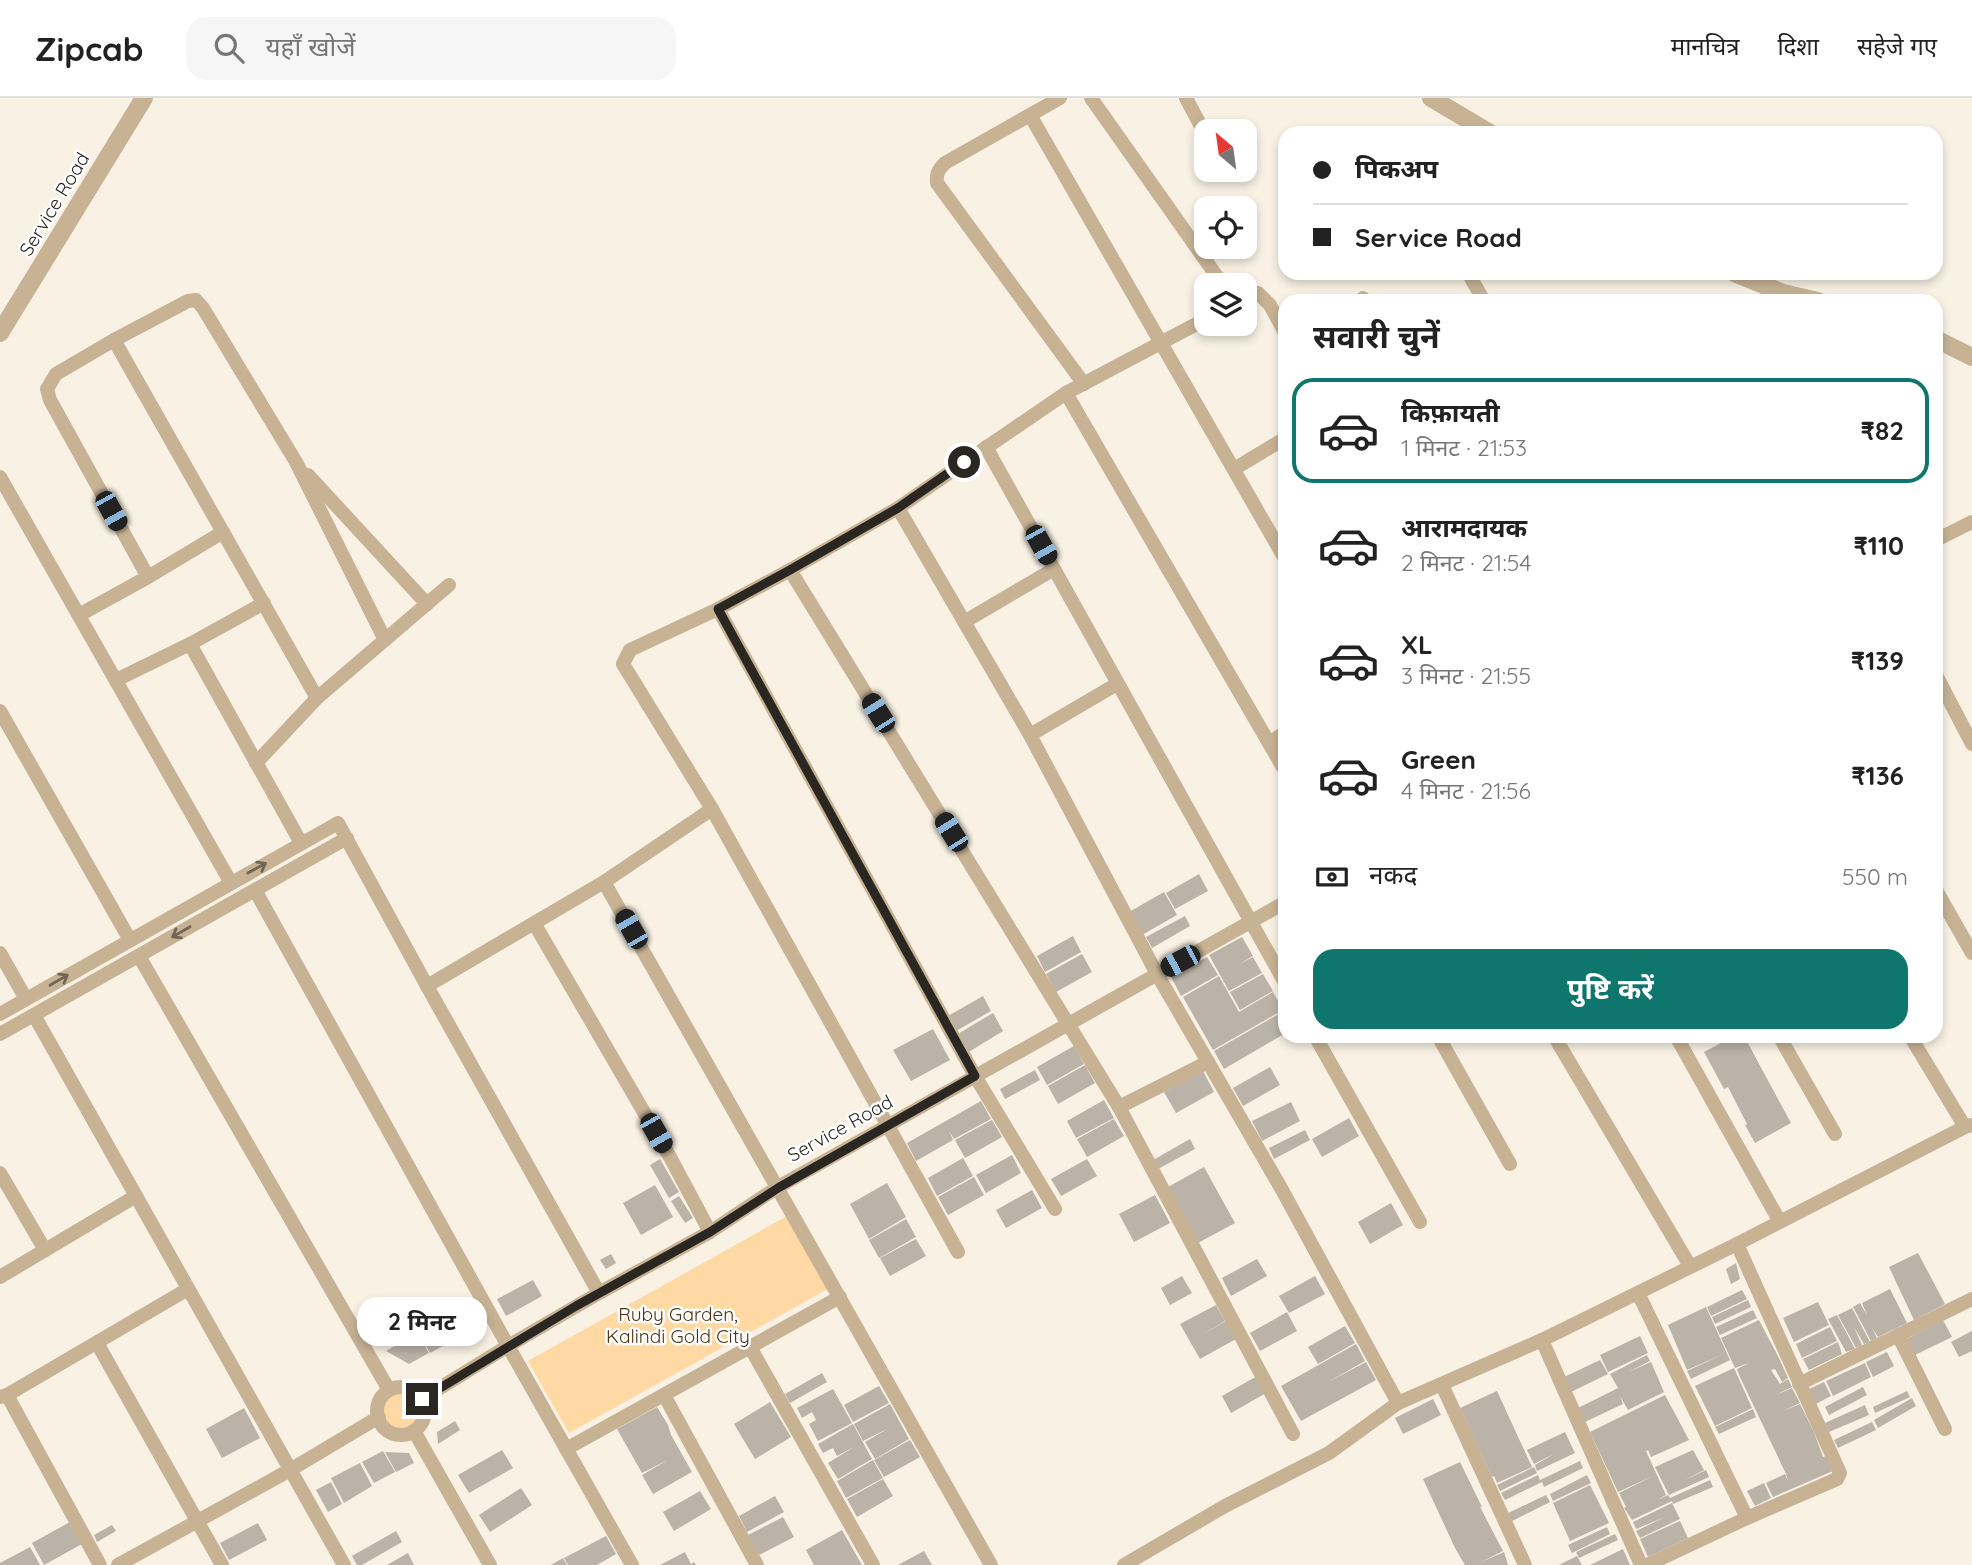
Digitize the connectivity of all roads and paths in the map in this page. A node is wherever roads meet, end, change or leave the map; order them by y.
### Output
1 (144, 98) edge
2 (1060, 98) edge
3 (1091, 98) edge
4 (1186, 98) edge
5 (1431, 98) edge
6 (1030, 115) junction
7 (1197, 119) edge
8 (1478, 126) edge
9 (1215, 273) edge
10 (1751, 280) edge
11 (1257, 293) edge
12 (1787, 294) edge
13 (1278, 320) edge
14 (1194, 326) edge
15 (0, 333) edge
16 (114, 340) junction
17 (1943, 342) edge
18 (1162, 343) junction
19 (1972, 357) edge
20 (1084, 384) junction
21 (1066, 393) junction
22 (1278, 443) edge
23 (986, 447) junction
24 (296, 462) junction
25 (1234, 469) junction
26 (0, 477) edge
27 (898, 508) junction
28 (1971, 525) edge
29 (223, 532) junction
30 (1943, 537) edge
31 (1278, 546) edge
32 (1054, 569) junction
33 (790, 570) junction
34 (148, 578) junction
35 (449, 585) dead end
36 (264, 603) junction
37 (427, 604) junction
38 (718, 609) junction
39 (79, 615) junction
40 (964, 622) junction
41 (385, 640) junction
42 (190, 643) junction
43 (116, 680) junction
44 (1117, 684) junction
45 (1943, 689) edge
46 (317, 698) junction
47 (0, 711) edge
48 (1030, 735) junction
49 (1278, 737) edge
50 (1269, 743) junction
51 (1972, 744) edge
52 (1278, 759) edge
53 (256, 763) junction
54 (712, 809) junction
55 (347, 838) junction
56 (301, 844) junction
57 (604, 881) junction
58 (231, 883) junction
59 (255, 890) junction
60 (1943, 902) edge
61 (1278, 907) edge
62 (534, 923) junction
63 (1252, 923) junction
64 (130, 940) junction
65 (0, 953) edge
66 (1972, 953) edge
67 (139, 956) junction
68 (1278, 970) edge
69 (1157, 974) junction
70 (427, 985) junction
71 (26, 999) junction
72 (0, 1014) edge
73 (34, 1015) junction
74 (1069, 1023) junction
75 (0, 1034) edge
76 (1319, 1043) edge
77 (1442, 1043) edge
78 (1558, 1043) edge
79 (1680, 1043) edge
80 (1783, 1043) edge
81 (1915, 1043) edge
82 (1208, 1062) junction
83 (975, 1076) junction
84 (1119, 1107) junction
85 (888, 1126) junction
86 (1969, 1126) edge
87 (1835, 1134) dead end
88 (1510, 1164) dead end
89 (0, 1173) edge
90 (778, 1188) junction
91 (136, 1196) junction
92 (1055, 1209) dead end
93 (1420, 1222) dead end
94 (1780, 1222) junction
95 (710, 1232) junction
96 (1737, 1244) junction
97 (45, 1250) junction
98 (958, 1252) dead end
99 (1690, 1266) junction
100 (0, 1277) edge
101 (188, 1289) junction
102 (599, 1293) junction
103 (1638, 1293) junction
104 (840, 1297) junction
105 (1972, 1299) edge
106 (1898, 1335) junction
107 (1542, 1340) junction
108 (97, 1343) junction
109 (508, 1346) junction
110 (750, 1347) junction
111 (1799, 1384) junction
112 (1442, 1385) junction
113 (389, 1390) junction
114 (664, 1395) junction
115 (4, 1396) edge
116 (422, 1399) junction
117 (1398, 1403) junction
118 (379, 1417) junction
119 (1945, 1429) dead end
120 (414, 1432) junction
121 (1293, 1434) dead end
122 (566, 1449) junction
123 (290, 1470) junction
124 (1747, 1518) junction
125 (197, 1521) junction
126 (100, 1565) edge
127 (118, 1565) edge
128 (222, 1565) edge
129 (344, 1565) edge
130 (490, 1565) edge
131 (632, 1565) edge
132 (757, 1565) edge
133 (873, 1565) edge
134 (991, 1565) edge
135 (1124, 1565) edge
136 (1525, 1565) edge
137 (1641, 1565) edge
138 (1647, 1565) edge

1 - 15 street, Service Road
2 - 6 street
3 - 9 street
4 - 7 street
5 - 8 street
6 - 18 street
6 - 20 street
10 - 12 street
11 - 13 street
14 - 18 street
16 - 24 street
16 - 29 street
16 - 34 street
17 - 19 street
18 - 20 street
18 - 25 street
20 - 21 street
21 - 23 street
21 - 50 street
22 - 25 street
23 - 27 street
23 - 32 street
24 - 37 street
24 - 41 street
25 - 31 street
26 - 39 street
27 - 33 street
27 - 40 street
28 - 30 street
29 - 34 street
29 - 36 street
32 - 40 street
32 - 44 street
33 - 38 street
33 - 74 street
34 - 39 street
35 - 37 street
36 - 42 street
36 - 46 street
37 - 41 street
38 - 54 street
38 - 83 street
39 - 43 street
40 - 48 street
41 - 46 street
42 - 43 street
42 - 53 street
43 - 58 street
44 - 48 street
44 - 63 street
45 - 51 street
46 - 53 street
47 - 64 street
48 - 69 street
49 - 50 street
50 - 52 street
53 - 56 street
54 - 57 street
54 - 85 street
55 - 56 street
55 - 59 street
55 - 70 street
58 -> 56 street
57 - 62 street
57 - 90 street
58 - 64 street
59 -> 67 street
59 - 109 street
60 - 66 street
61 - 63 street, Service Road
62 - 70 street
62 - 95 street
63 - 68 street
63 - 69 street, Service Road
71 -> 64 street
65 - 71 street
67 - 73 street
67 - 113 street
69 - 74 street, Service Road
69 - 82 street
70 - 102 street
71 - 72 street
73 - 75 street
73 - 91 street
74 - 83 street, Service Road
74 - 84 street
76 - 93 street
77 - 88 street
78 - 99 street
79 - 94 street
80 - 87 street
81 - 86 street
82 - 84 street
82 - 117 street
83 - 85 street, Service Road
83 - 92 street
84 - 121 street
85 - 90 street, Service Road
85 - 98 street
86 - 94 street
89 - 97 street
90 - 95 street, Service Road
90 - 104 street
91 - 97 street
91 - 101 street
94 - 96 street
95 - 102 street, Service Road
96 - 99 street
96 - 111 street
97 - 100 street
99 - 103 street
101 - 108 street
101 - 123 street
102 - 109 street, Service Road
103 - 107 street
103 - 124 street
104 - 110 street
104 - 134 street
105 - 106 street
106 - 111 street
106 - 119 street
107 - 112 street
107 - 137 street
108 - 115 street
108 - 125 street
109 - 116 street, Service Road
109 - 122 street
110 - 114 street
110 - 133 street
111 - 124 street
112 - 117 street
112 - 136 street
113 - 116 street
113 - 118 street
114 - 122 street
114 - 132 street
115 - 126 street
116 - 120 street
117 - 135 street
118 - 120 street
118 - 123 street
120 - 130 street
122 - 131 street
123 - 125 street
123 - 129 street
124 - 138 street
125 - 127 street
125 - 128 street

